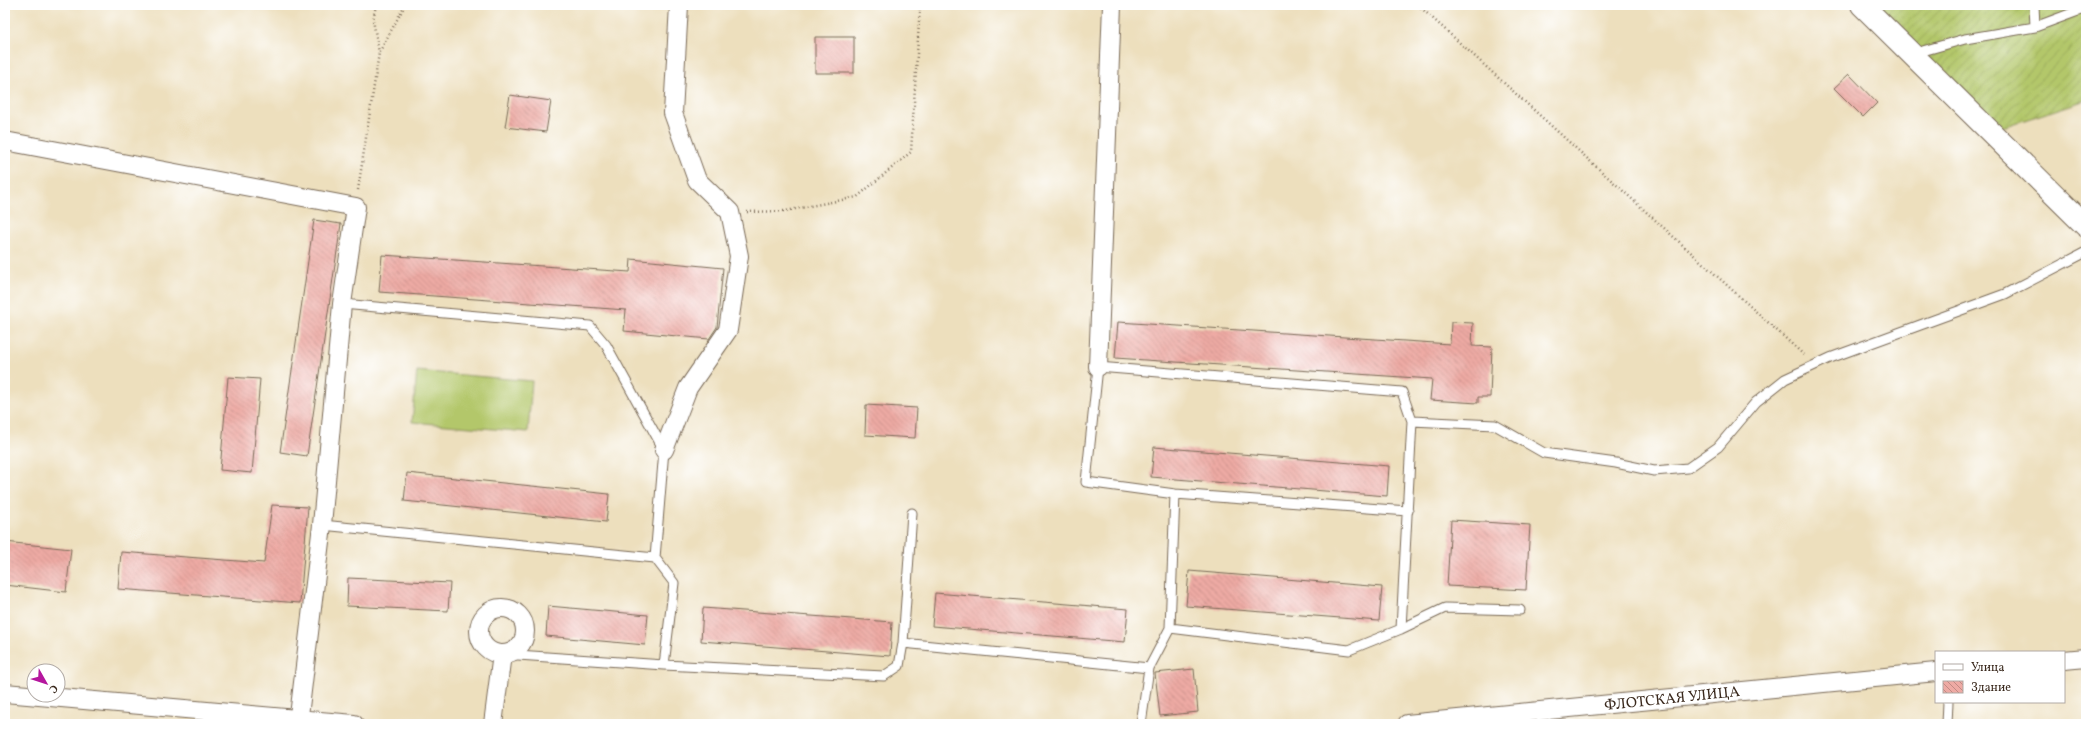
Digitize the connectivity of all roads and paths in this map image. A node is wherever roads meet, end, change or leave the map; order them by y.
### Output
1 (376, 5) edge
2 (405, 5) edge
3 (679, 5) edge
4 (920, 5) edge
5 (1112, 5) edge
6 (1418, 5) edge
7 (1862, 5) edge
8 (2034, 5) edge
9 (2086, 8) edge
10 (2035, 27) junction
11 (379, 53) junction
12 (1910, 54) junction
13 (5, 141) edge
14 (356, 207) junction
15 (730, 212) junction
16 (2086, 226) edge
17 (2086, 252) edge
18 (342, 304) junction
19 (1815, 365) junction
20 (1098, 367) junction
21 (1412, 421) junction
22 (664, 450) junction
23 (1175, 494) junction
24 (1408, 511) junction
25 (912, 514) dead end
26 (322, 525) junction
27 (655, 558) junction
28 (1520, 610) dead end
29 (1170, 628) junction
30 (1401, 629) junction
31 (903, 643) junction
32 (502, 654) joint
33 (2086, 658) edge
34 (2065, 660) edge
35 (664, 665) junction
36 (1149, 668) junction
37 (1935, 672) edge
38 (5, 693) edge
39 (1948, 703) edge
40 (298, 721) edge
41 (354, 724) edge
42 (493, 724) edge
43 (1141, 724) edge
44 (1407, 724) edge
45 (1947, 724) edge

1 - 11 path
2 - 11 path
3 - 15 street
4 - 15 path
5 - 20 street
6 - 19 path
7 - 12 street
8 - 10 lane
9 - 10 lane
10 - 12 lane
11 - 14 path
12 - 16 street
13 - 14 street
14 - 18 street
15 - 22 street
17 - 19 lane
18 - 22 lane
18 - 26 street
19 - 21 lane
20 - 21 lane
20 - 23 lane
21 - 24 lane
22 - 27 lane
23 - 24 lane
23 - 29 lane
24 - 30 lane
25 - 31 lane
26 - 27 lane
26 - 40 street
27 - 35 lane
28 - 30 lane
29 - 30 lane
29 - 36 lane
31 - 35 lane
31 - 36 lane
32 - 35 lane
32 - 42 street
33 - 34 street
36 - 43 lane
37 - 44 street, ФЛОТСКАЯ УЛИЦА
38 - 40 street
39 - 45 lane
40 - 41 street

